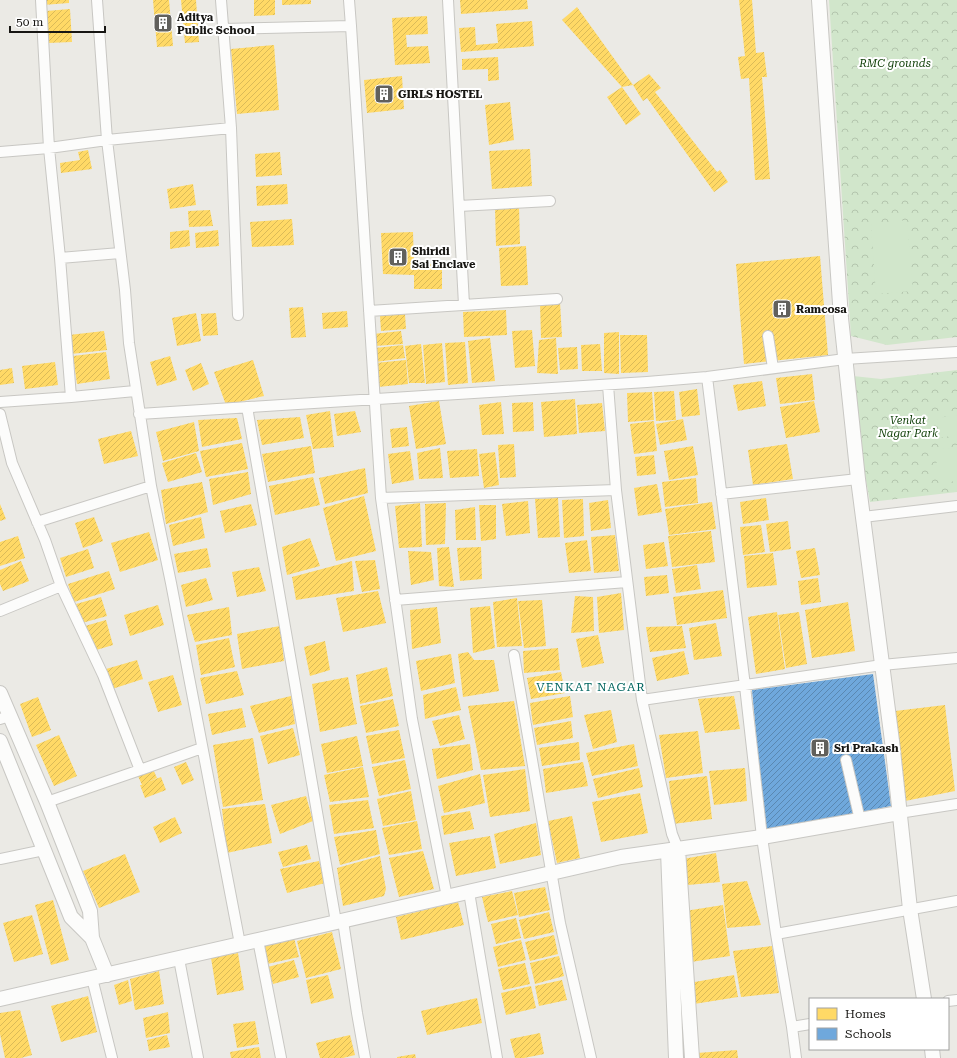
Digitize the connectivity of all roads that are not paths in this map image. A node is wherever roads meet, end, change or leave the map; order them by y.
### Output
1 (41, 0) edge
2 (97, 0) edge
3 (221, 0) edge
4 (349, 0) edge
5 (448, 0) edge
6 (819, 0) edge
7 (351, 26) junction
8 (223, 29) junction
9 (231, 128) junction
10 (107, 140) junction
11 (49, 148) junction
12 (0, 152) edge
13 (550, 201) dead end
14 (459, 206) junction
15 (120, 252) junction
16 (60, 258) junction
17 (557, 299) dead end
18 (464, 305) junction
19 (369, 311) junction
20 (238, 315) dead end
21 (768, 336) dead end
22 (957, 352) edge
23 (845, 359) junction
24 (773, 368) junction
25 (707, 377) junction
26 (608, 385) junction
27 (136, 391) junction
28 (71, 397) junction
29 (374, 399) junction
30 (0, 402) edge
31 (247, 407) junction
32 (0, 414) edge
33 (140, 414) junction
34 (858, 479) junction
35 (151, 486) junction
36 (616, 490) junction
37 (722, 494) junction
38 (381, 498) junction
39 (957, 506) edge
40 (863, 517) junction
41 (37, 522) junction
42 (627, 582) junction
43 (61, 586) junction
44 (395, 600) junction
45 (0, 611) edge
46 (514, 655) dead end
47 (957, 658) edge
48 (882, 665) junction
49 (746, 686) junction
50 (0, 693) edge
51 (642, 700) junction
52 (5, 718) edge
53 (0, 741) edge
54 (202, 748) junction
55 (846, 760) dead end
56 (140, 770) junction
57 (47, 802) junction
58 (957, 804) edge
59 (899, 813) junction
60 (860, 820) junction
61 (762, 837) junction
62 (44, 850) junction
63 (673, 850) junction
64 (0, 859) edge
65 (551, 873) junction
66 (469, 892) junction
67 (447, 897) junction
68 (957, 901) edge
69 (910, 909) junction
70 (340, 922) junction
71 (776, 934) junction
72 (92, 938) junction
73 (258, 940) junction
74 (240, 944) junction
75 (179, 959) junction
76 (107, 974) junction
77 (92, 978) junction
78 (924, 998) edge
79 (0, 999) edge
80 (809, 1024) edge
81 (792, 1028) junction
82 (675, 1054) edge
83 (692, 1054) edge
84 (112, 1058) edge
85 (198, 1058) edge
86 (281, 1058) edge
87 (365, 1058) edge
88 (497, 1058) edge
89 (591, 1058) edge
90 (796, 1058) edge

1 - 11 street
2 - 10 street
3 - 8 street
4 - 7 street
5 - 14 street
6 - 23 street
7 - 8 street
7 - 19 street
8 - 9 street
9 - 10 street
9 - 20 street
10 - 11 street
10 - 15 street
11 - 12 street
11 - 16 street
13 - 14 street
14 - 18 street
15 - 16 street
15 - 27 street
16 - 28 street
17 - 18 street
18 - 19 street
19 - 29 street
21 - 24 street
22 - 23 street
23 - 24 street
23 - 34 street
24 - 25 street
25 - 26 street
25 - 37 street
26 - 29 street
26 - 36 street
27 - 28 street
27 - 33 street
28 - 30 street
29 - 31 street
29 - 38 street
31 - 33 street
31 - 70 street
32 - 41 street
33 - 35 street
34 - 37 street
34 - 40 street
35 - 41 street
35 - 54 street
36 - 38 street
36 - 42 street
37 - 49 street
38 - 44 street
39 - 40 street
40 - 48 street
41 - 43 street
42 - 44 street
42 - 51 street
43 - 45 street
43 - 56 street
44 - 67 street
46 - 65 street
47 - 48 street
48 - 49 street
48 - 59 street
49 - 51 street
49 - 61 street
50 - 52 street
51 - 63 street
52 - 57 street
53 - 62 street
54 - 56 street
54 - 74 street
55 - 60 street
56 - 57 street
57 - 72 street
58 - 59 street
59 - 60 street
59 - 69 street
60 - 61 street
61 - 63 street
61 - 71 street
62 - 64 street
62 - 72 street
63 - 65 street
63 - 82 street
63 - 83 street
65 - 66 street
65 - 89 street
66 - 67 street
66 - 88 street
67 - 70 street
68 - 69 street
69 - 71 street
69 - 78 street
70 - 73 street
70 - 87 street
71 - 81 street
72 - 76 street
73 - 74 street
73 - 86 street
74 - 75 street
75 - 76 street
75 - 85 street
76 - 77 street
77 - 79 street
77 - 84 street
80 - 81 street
81 - 90 street
82 - 83 street

